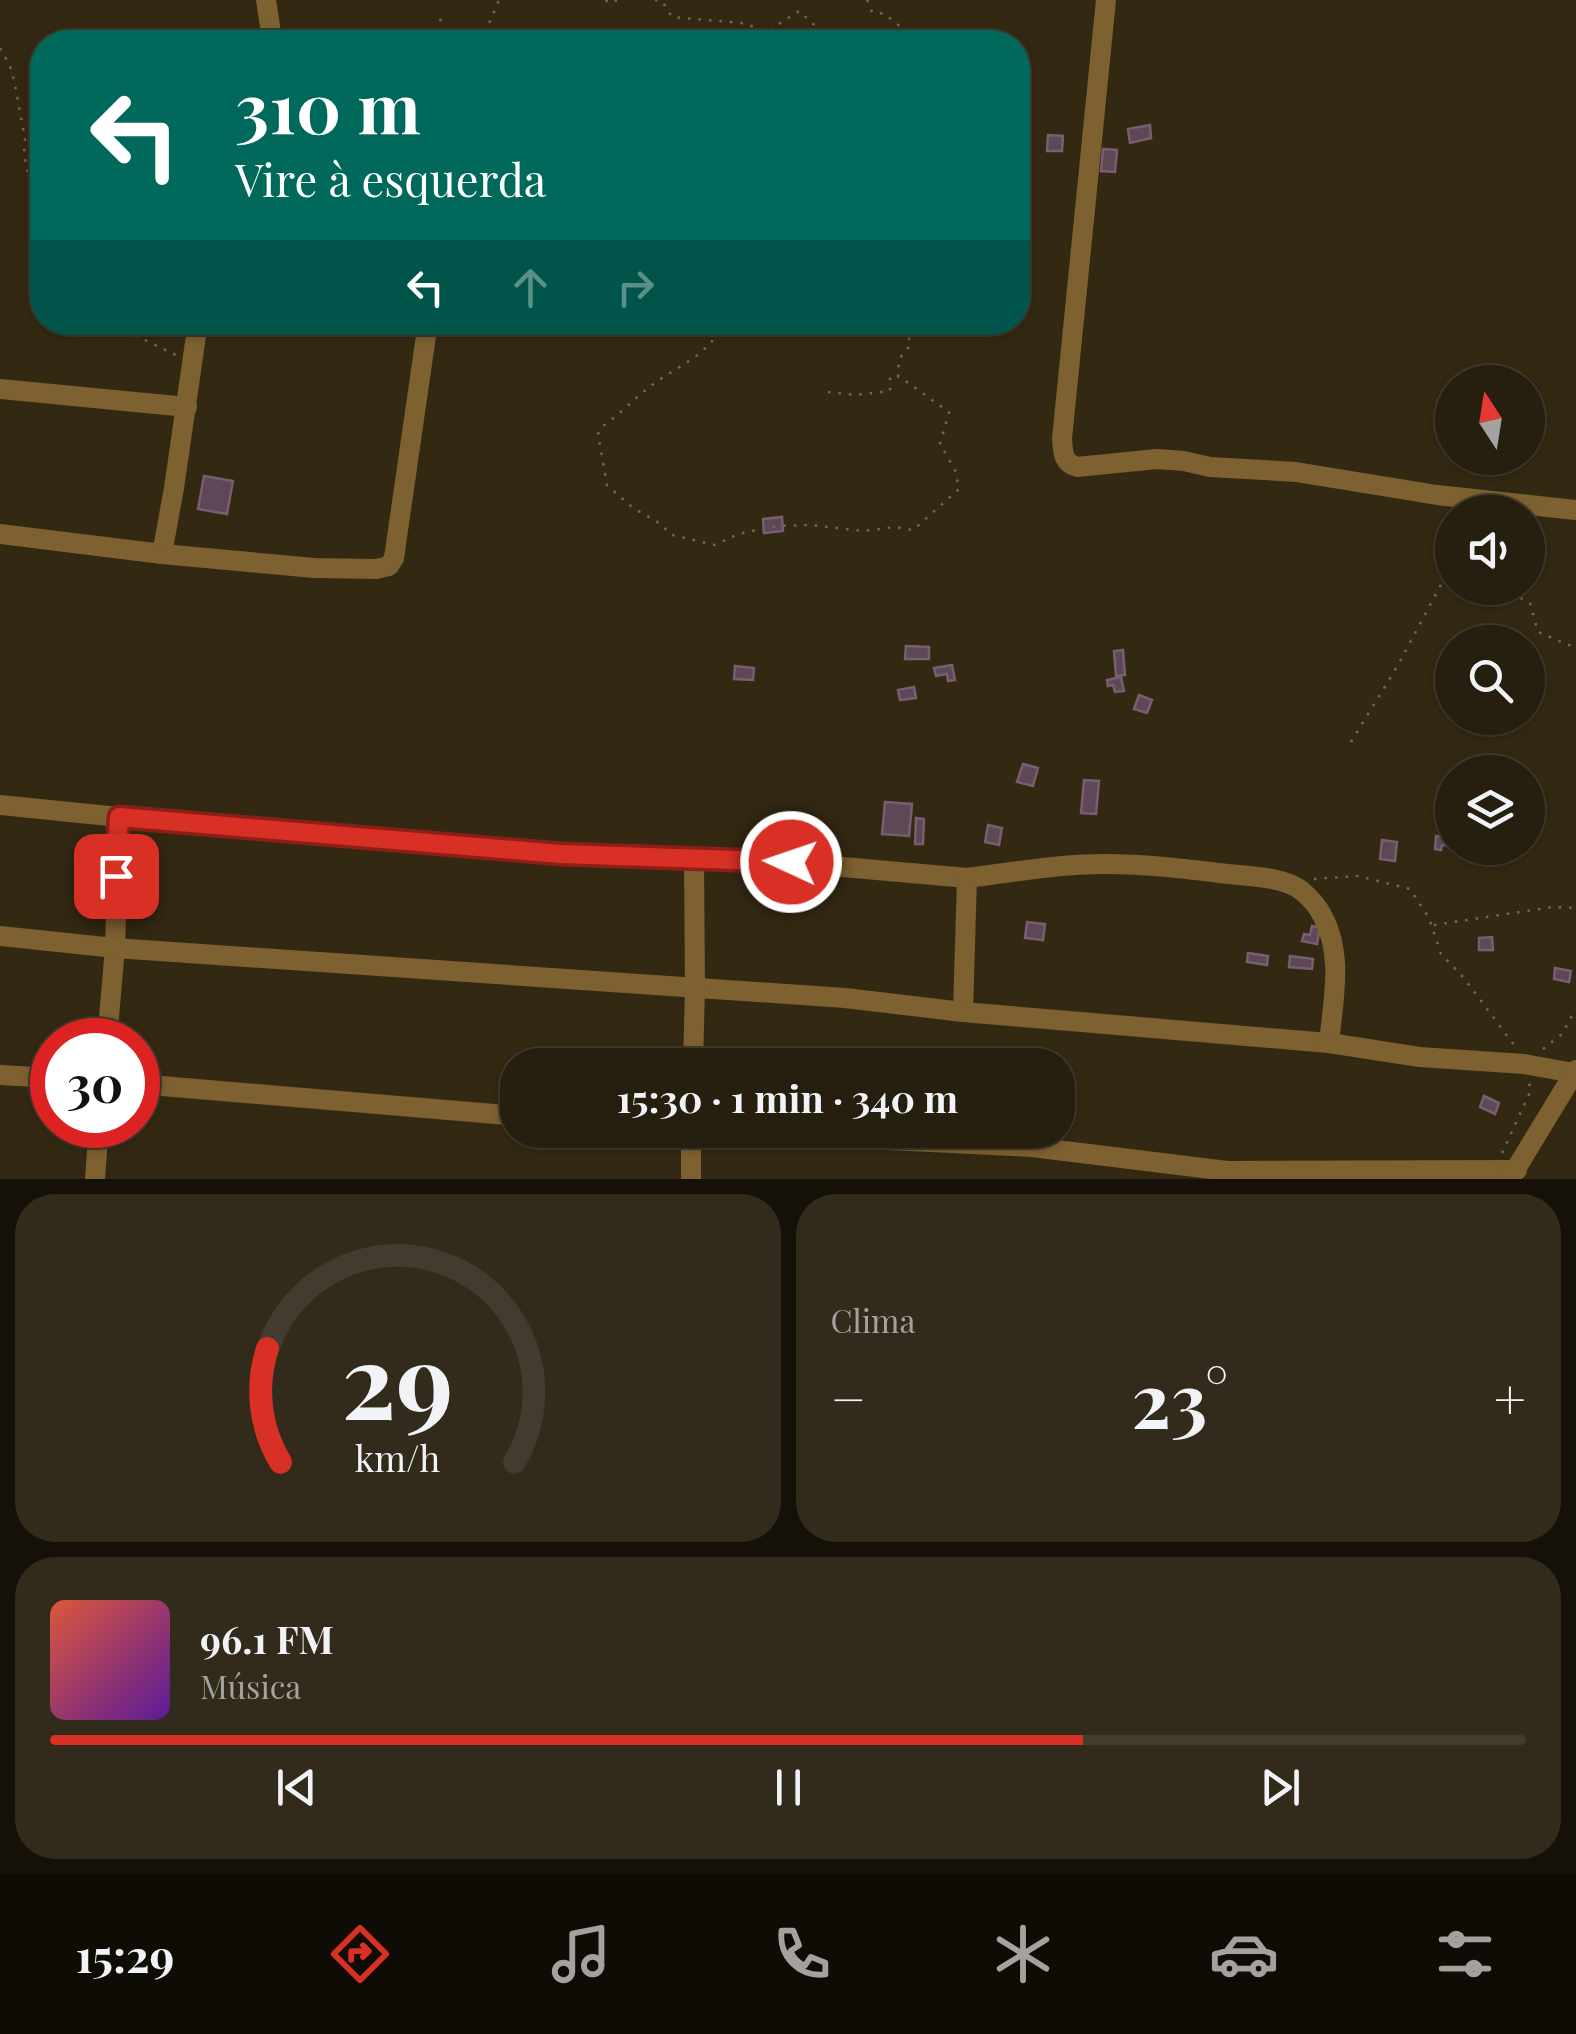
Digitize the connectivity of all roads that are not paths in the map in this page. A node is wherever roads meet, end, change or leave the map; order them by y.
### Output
1 (266, 0) edge
2 (1106, 0) edge
3 (271, 30) edge
4 (196, 335) edge
5 (426, 335) edge
6 (0, 389) edge
7 (187, 407) junction
8 (1576, 510) edge
9 (0, 534) edge
10 (162, 554) junction
11 (0, 805) edge
12 (119, 817) junction
13 (694, 859) junction
14 (967, 878) junction
15 (0, 936) edge
16 (114, 948) junction
17 (695, 988) junction
18 (963, 1012) junction
19 (109, 1018) edge
20 (1329, 1043) junction
21 (693, 1048) edge
22 (1575, 1072) edge
23 (0, 1075) edge
24 (30, 1077) edge
25 (160, 1086) edge
26 (500, 1114) edge
27 (98, 1148) edge
28 (691, 1148) edge
29 (1040, 1148) edge
30 (1513, 1174) edge
31 (95, 1179) edge
32 (690, 1179) edge

1 - 3 street
2 - 8 street
4 - 7 street
5 - 10 street
6 - 7 street
7 - 10 street
9 - 10 street
11 - 12 street
12 - 13 street
12 - 16 street
13 - 14 street
13 - 17 street
14 - 18 street
14 - 20 street
15 - 16 street
16 - 17 street
16 - 19 street
17 - 18 street
17 - 21 street
18 - 20 street
20 - 22 street
22 - 30 street
23 - 24 street
25 - 26 street
27 - 31 street
28 - 32 street
29 - 30 street

